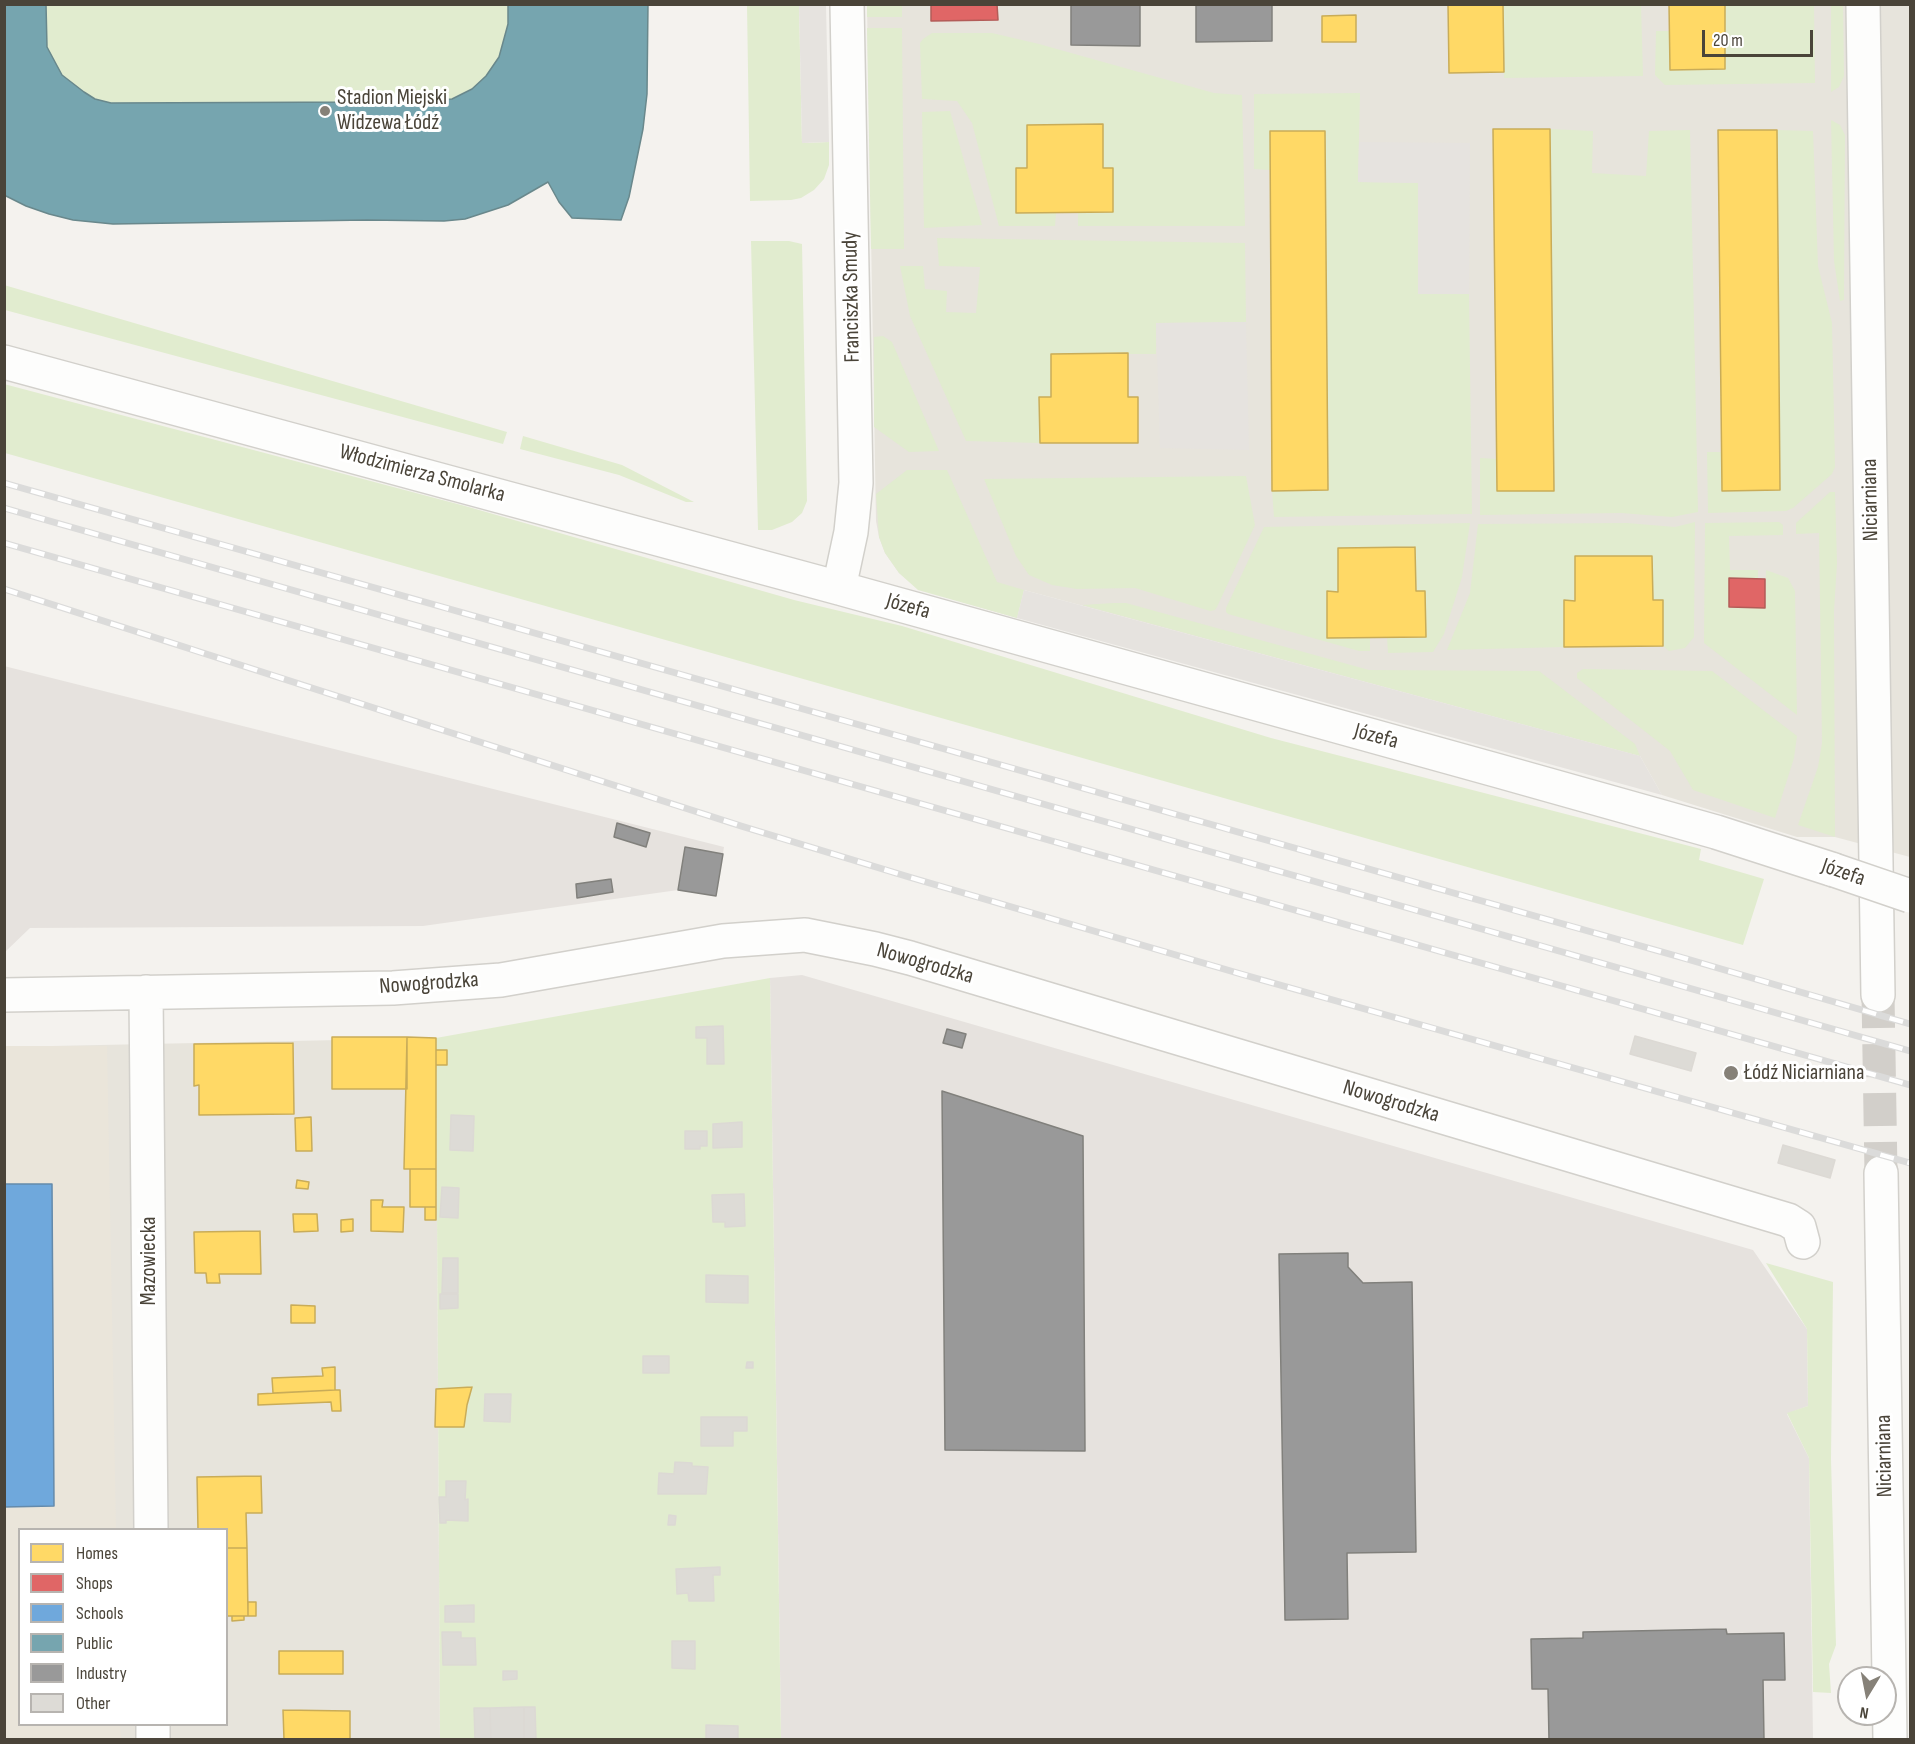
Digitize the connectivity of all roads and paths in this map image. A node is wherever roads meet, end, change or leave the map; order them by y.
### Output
1 (847, 4) edge
2 (1863, 4) edge
3 (4, 362) edge
4 (839, 588) junction
5 (1911, 896) edge
6 (146, 992) junction
7 (4, 995) edge
8 (1878, 995) tunnel mouth
9 (1881, 1173) tunnel mouth
10 (1803, 1242) dead end
11 (151, 1528) edge
12 (1890, 1740) edge

1 - 4 street, Franciszka Smudy
2 - 8 street, Niciarniana
3 - 4 street, Włodzimierza Smolarka
4 - 5 street, Józefa, bridge
6 - 7 street, Nowogrodzka
6 - 10 street, Nowogrodzka
6 - 11 street, Mazowiecka
9 - 12 street, Niciarniana

